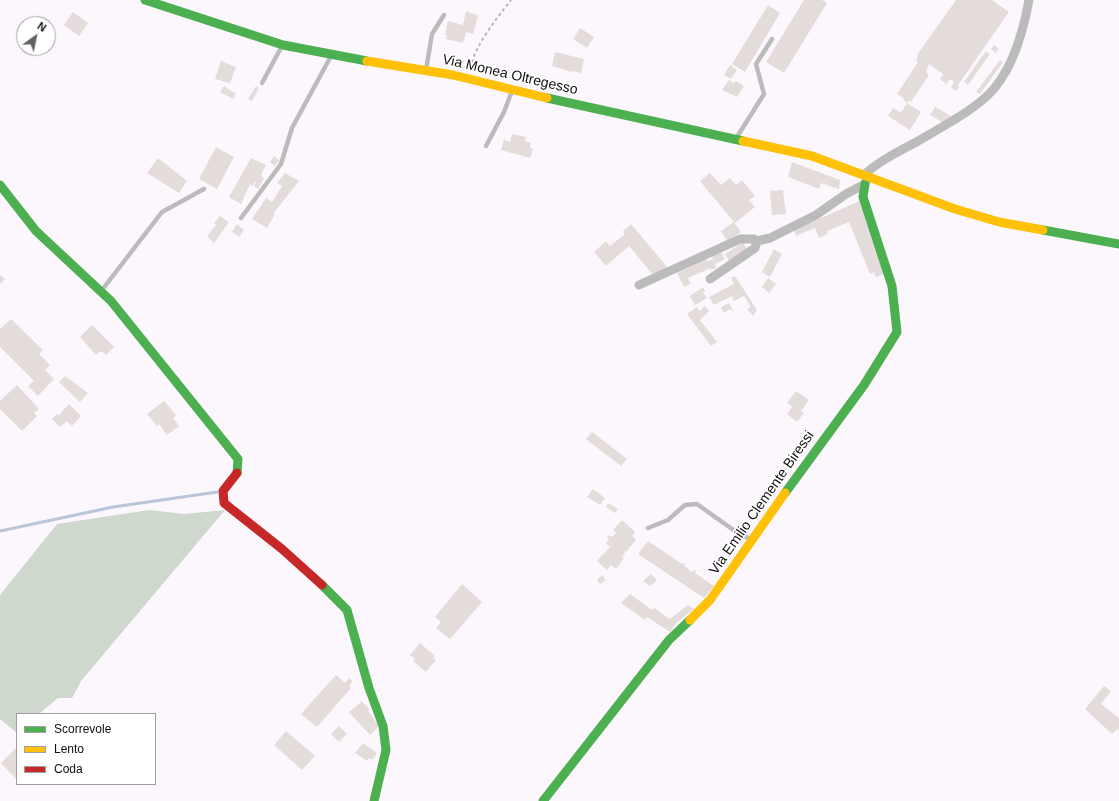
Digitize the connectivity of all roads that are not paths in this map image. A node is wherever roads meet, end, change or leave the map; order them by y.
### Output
1 (145, 0) edge
2 (1029, 0) edge
3 (444, 15) dead end
4 (772, 39) dead end
5 (283, 45) junction
6 (332, 55) junction
7 (426, 70) junction
8 (262, 83) dead end
9 (513, 89) junction
10 (736, 139) junction
11 (486, 146) dead end
12 (866, 178) junction
13 (0, 185) edge
14 (204, 189) dead end
15 (854, 190) junction
16 (863, 197) junction
17 (241, 218) dead end
18 (757, 241) junction
19 (1119, 244) edge
20 (710, 279) dead end
21 (639, 285) dead end
22 (101, 292) junction
23 (648, 528) dead end
24 (752, 540) junction
25 (374, 801) edge
26 (543, 801) edge

1 - 5 street, Via Monea Oltregesso
2 - 12 street
3 - 7 lane
4 - 10 lane
5 - 6 street, Via Monea Oltregesso
5 - 8 lane
6 - 7 street, Via Monea Oltregesso
6 - 17 lane
7 - 9 street, Via Monea Oltregesso
9 - 10 street, Via Monea Oltregesso
9 - 11 lane
10 - 12 street, Via Monea Oltregesso
12 - 15 street
12 - 16 street, Via Emilio Clemente Biressi
12 - 19 street, Via Monea Oltregesso
13 - 22 street
14 - 22 lane
15 - 16 street
15 - 18 street
16 - 24 street, Via Emilio Clemente Biressi
18 - 20 street
18 - 21 street
22 - 25 street
23 - 24 lane
24 - 26 street, Via Emilio Clemente Biressi

